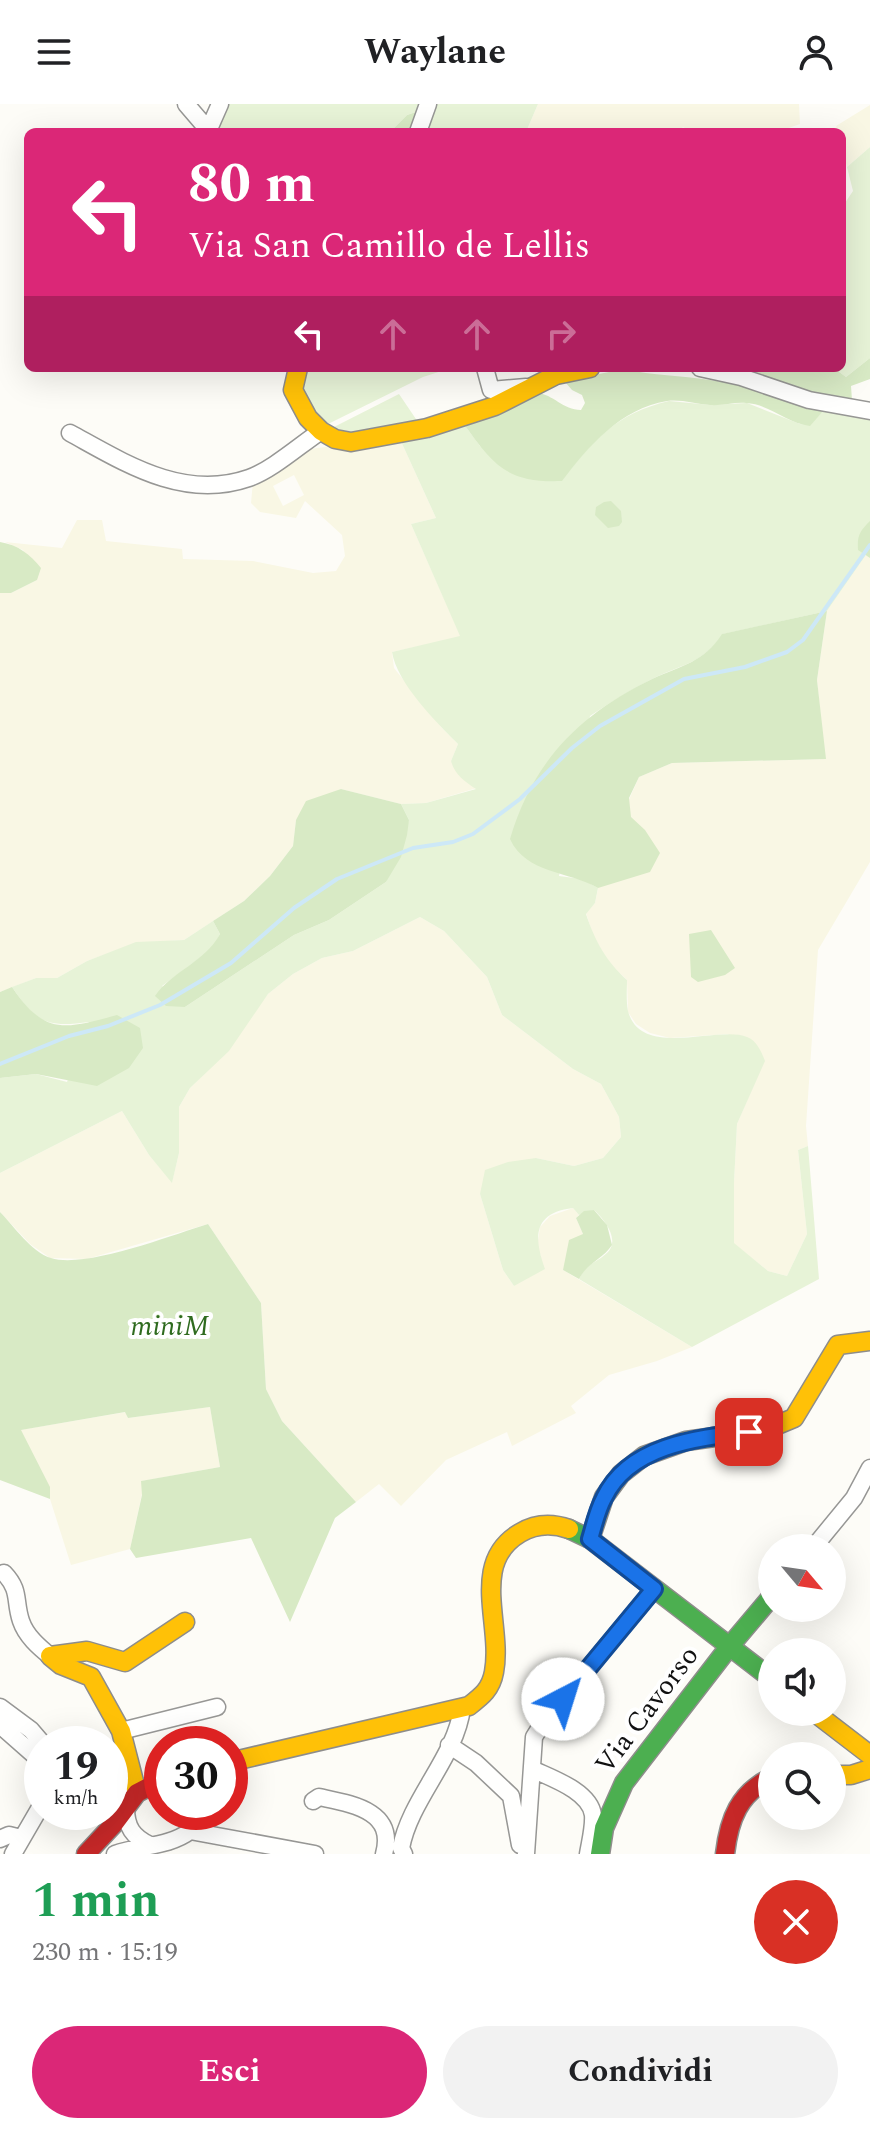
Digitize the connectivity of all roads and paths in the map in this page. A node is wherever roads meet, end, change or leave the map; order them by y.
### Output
1 (186, 104) edge
2 (220, 104) edge
3 (428, 104) edge
4 (208, 128) edge
5 (211, 128) edge
6 (419, 128) edge
7 (297, 372) edge
8 (486, 372) edge
9 (571, 372) edge
10 (719, 372) edge
11 (534, 386) junction
12 (870, 411) edge
13 (321, 431) junction
14 (70, 433) dead end
15 (870, 1341) edge
16 (870, 1468) edge
17 (824, 1534) edge
18 (590, 1539) junction
19 (4, 1573) dead end
20 (654, 1589) junction
21 (758, 1613) edge
22 (185, 1622) dead end
23 (729, 1647) junction
24 (50, 1656) junction
25 (758, 1669) edge
26 (0, 1707) edge
27 (217, 1707) dead end
28 (462, 1708) junction
29 (0, 1725) edge
30 (26, 1726) edge
31 (118, 1726) edge
32 (832, 1726) edge
33 (128, 1729) edge
34 (449, 1745) junction
35 (24, 1746) edge
36 (870, 1755) edge
37 (248, 1758) edge
38 (532, 1769) junction
39 (870, 1769) edge
40 (128, 1775) edge
41 (846, 1775) edge
42 (758, 1785) edge
43 (144, 1792) edge
44 (128, 1798) edge
45 (132, 1800) junction
46 (313, 1801) dead end
47 (128, 1805) edge
48 (26, 1830) edge
49 (109, 1830) joint
50 (21, 1838) junction
51 (0, 1839) edge
52 (142, 1846) junction
53 (182, 1848) edge
54 (13, 1854) edge
55 (86, 1854) edge
56 (115, 1854) edge
57 (315, 1854) edge
58 (384, 1854) edge
59 (404, 1854) edge
60 (524, 1854) edge
61 (588, 1854) edge
62 (600, 1854) edge
63 (725, 1854) edge

1 - 4 street
2 - 5 street
3 - 6 street
7 - 13 street
8 - 11 street
9 - 11 street
10 - 12 street
11 - 13 street
13 - 14 street
15 - 18 street
16 - 17 street
18 - 20 street
18 - 28 street
19 - 24 street
20 - 23 street
20 - 38 street
21 - 23 street, Via Cavorso
22 - 24 street
23 - 25 street
23 - 62 street, Via Cavorso
24 - 31 street
26 - 30 street
27 - 33 street
28 - 34 street
28 - 37 street
29 - 35 street
32 - 36 street
34 - 59 street
34 - 60 street
38 - 60 street
38 - 61 street
39 - 41 street
40 - 45 street
42 - 63 street
43 - 45 street
44 - 45 street
45 - 47 street
45 - 52 street
46 - 58 street
48 - 50 street
49 - 52 street
49 - 55 street
50 - 51 street
50 - 54 street
52 - 53 street
52 - 56 street
53 - 57 street

